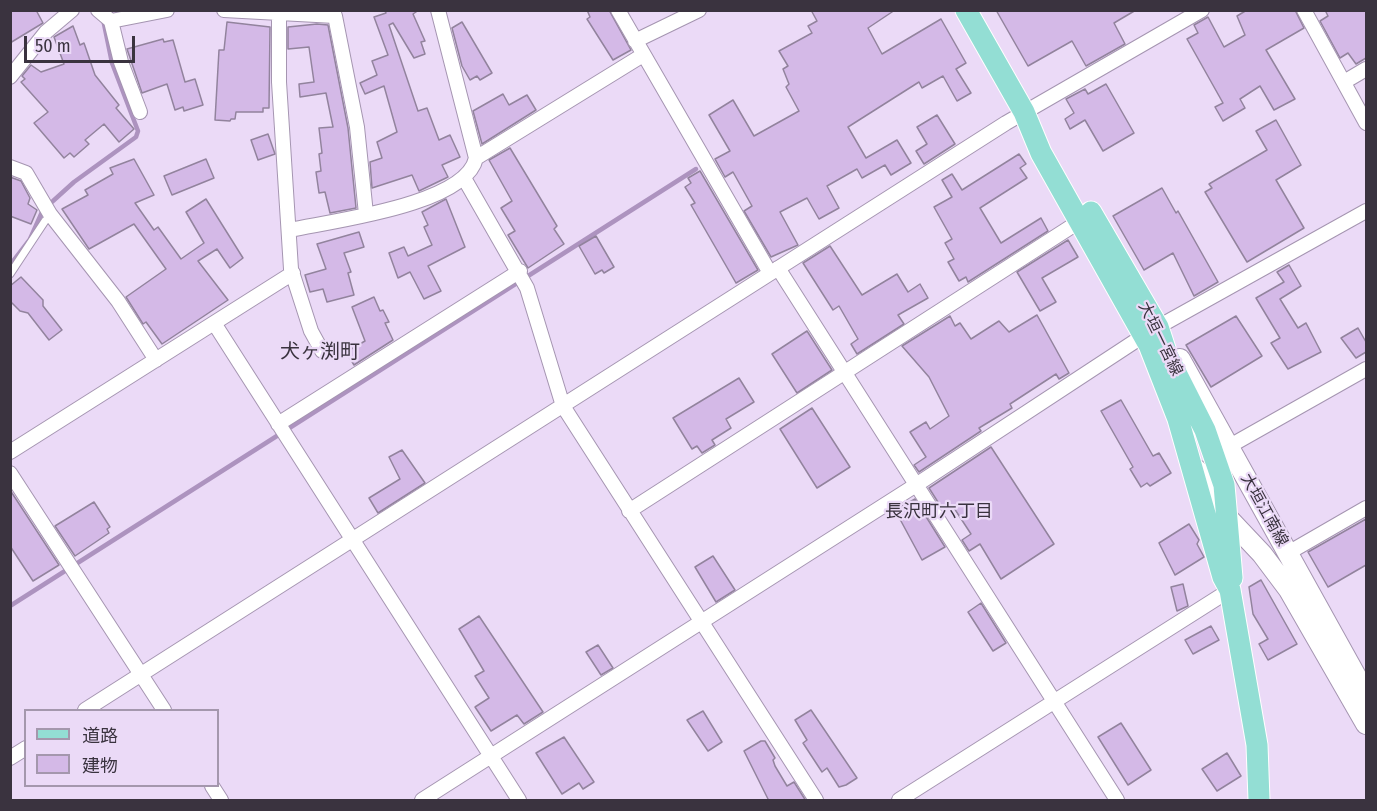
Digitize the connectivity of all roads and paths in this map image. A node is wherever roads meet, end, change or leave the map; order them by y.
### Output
1 (72, 10) edge
2 (167, 10) edge
3 (224, 10) edge
4 (438, 10) edge
5 (618, 10) edge
6 (699, 10) edge
7 (966, 10) edge
8 (1202, 10) edge
9 (1304, 10) edge
10 (279, 13) edge
11 (104, 16) edge
12 (635, 41) junction
13 (643, 55) junction
14 (1366, 69) edge
15 (10, 77) edge
16 (1344, 82) junction
17 (140, 112) dead end
18 (1024, 112) junction
19 (1366, 123) edge
20 (476, 158) junction
21 (10, 167) edge
22 (464, 178) junction
23 (49, 210) junction
24 (1366, 211) edge
25 (366, 214) junction
26 (1080, 222) junction
27 (290, 230) junction
28 (519, 271) junction
29 (774, 271) junction
30 (293, 273) junction
31 (10, 274) edge
32 (214, 323) junction
33 (1150, 331) junction
34 (322, 351) dead end
35 (156, 360) junction
36 (1366, 369) edge
37 (845, 374) junction
38 (563, 406) junction
39 (278, 424) junction
40 (1228, 447) junction
41 (10, 452) edge
42 (1188, 453) junction
43 (10, 473) edge
44 (916, 485) junction
45 (1366, 508) edge
46 (629, 512) junction
47 (1228, 518) junction
48 (352, 539) junction
49 (1288, 553) junction
50 (1230, 590) junction
51 (702, 622) junction
52 (141, 675) junction
53 (1366, 694) edge
54 (1054, 701) junction
55 (88, 709) edge
56 (163, 709) edge
57 (1366, 724) edge
58 (24, 749) edge
59 (491, 756) junction
60 (10, 758) edge
61 (213, 787) edge
62 (221, 801) edge
63 (422, 801) edge
64 (519, 801) edge
65 (816, 801) edge
66 (899, 801) edge
67 (1117, 801) edge
68 (1259, 801) edge

1 - 15 street
2 - 11 street
3 - 10 street
4 - 20 street
5 - 12 street
6 - 12 street
7 - 18 main road, 大垣一宮線
8 - 18 street
9 - 16 street
10 - 25 street
10 - 27 street
11 - 17 street
12 - 13 street
13 - 20 street
13 - 29 street
14 - 16 street
16 - 19 street
18 - 26 main road, 大垣一宮線
18 - 29 street
18 - 33 main road, 大垣一宮線
20 - 22 street
21 - 23 street
22 - 25 street
22 - 28 street
23 - 31 lane
23 - 35 street
24 - 33 street
25 - 27 street
26 - 33 main road, 大垣一宮線
26 - 37 street
27 - 30 street
28 - 38 street
28 - 39 street
29 - 37 street
29 - 38 street
30 - 32 street
30 - 34 street
32 - 35 street
32 - 39 street
33 - 40 main road, 大垣江南線
33 - 42 main road, 大垣一宮線
33 - 44 street
33 - 47 main road, 大垣一宮線
35 - 41 street
36 - 40 street
37 - 44 street
37 - 46 street
38 - 46 street
38 - 48 street
39 - 48 street
40 - 49 main road, 大垣江南線
42 - 47 main road, 大垣江南線
42 - 50 main road, 大垣一宮線
43 - 52 street
44 - 51 street
44 - 54 street
45 - 49 street
46 - 51 street
47 - 50 main road, 大垣一宮線
47 - 57 main road, 大垣江南線
48 - 52 street
48 - 59 street
49 - 53 main road, 大垣江南線
50 - 54 street
50 - 68 main road, 大垣一宮線
51 - 59 street
51 - 65 street
52 - 55 street
52 - 56 street
54 - 66 street
54 - 67 street
58 - 60 street
59 - 63 street
59 - 64 street
61 - 62 street

